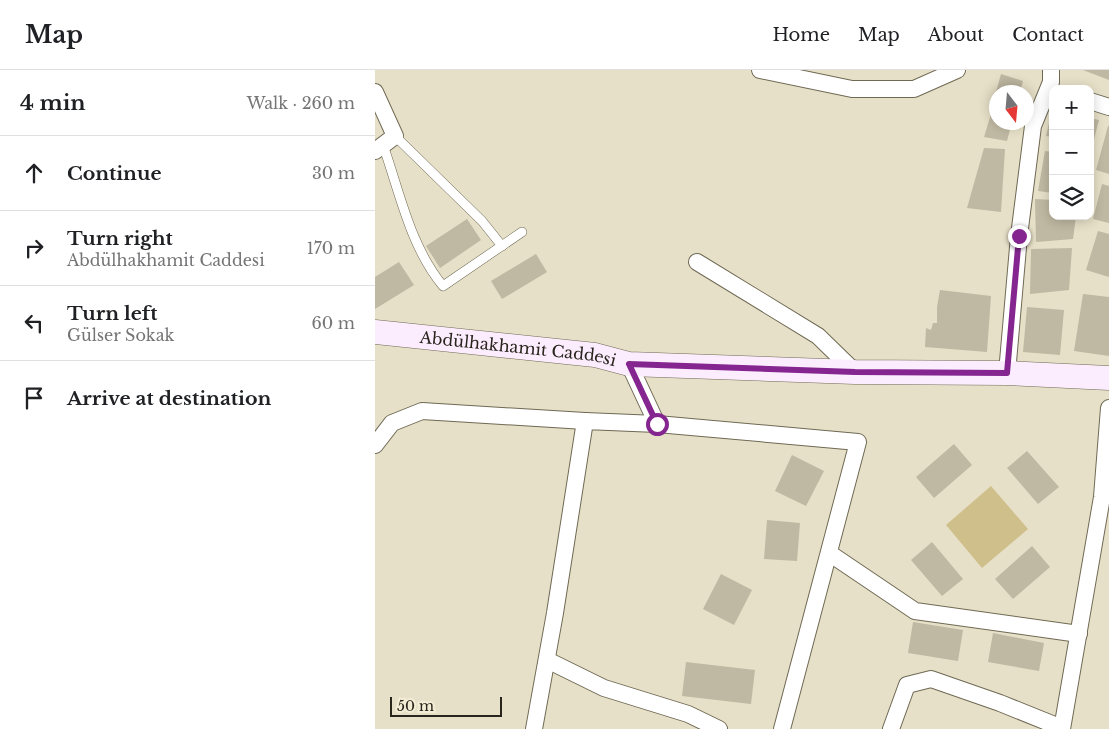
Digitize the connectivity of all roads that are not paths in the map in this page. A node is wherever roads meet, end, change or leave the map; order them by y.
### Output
1 (760, 70) edge
2 (957, 70) edge
3 (1053, 80) edge
4 (375, 92) edge
5 (1094, 102) edge
6 (1109, 107) edge
7 (384, 144) edge
8 (521, 232) dead end
9 (502, 246) junction
10 (697, 262) dead end
11 (375, 332) edge
12 (629, 364) junction
13 (855, 372) junction
14 (1007, 373) junction
15 (1109, 378) edge
16 (1109, 408) edge
17 (585, 421) junction
18 (657, 424) junction
19 (375, 445) edge
20 (829, 553) junction
21 (1079, 634) junction
22 (547, 660) junction
23 (534, 729) edge
24 (719, 729) edge
25 (782, 729) edge
26 (891, 729) edge
27 (1062, 729) edge

1 - 2 street
3 - 14 street
4 - 7 street
5 - 6 street
7 - 9 lane
7 - 9 lane
8 - 9 lane
10 - 13 street
11 - 12 main road, Abdülhakhamit Caddesi
12 - 13 main road, Abdülhakhamit Caddesi
12 - 18 street
13 - 14 main road, Abdülhakhamit Caddesi
14 - 15 main road, Abdülhakhamit Caddesi
16 - 21 street
17 - 18 street
17 - 19 street
17 - 22 street
18 - 20 street
20 - 21 street
20 - 25 street
21 - 27 street
22 - 23 street
22 - 24 street
26 - 27 street

